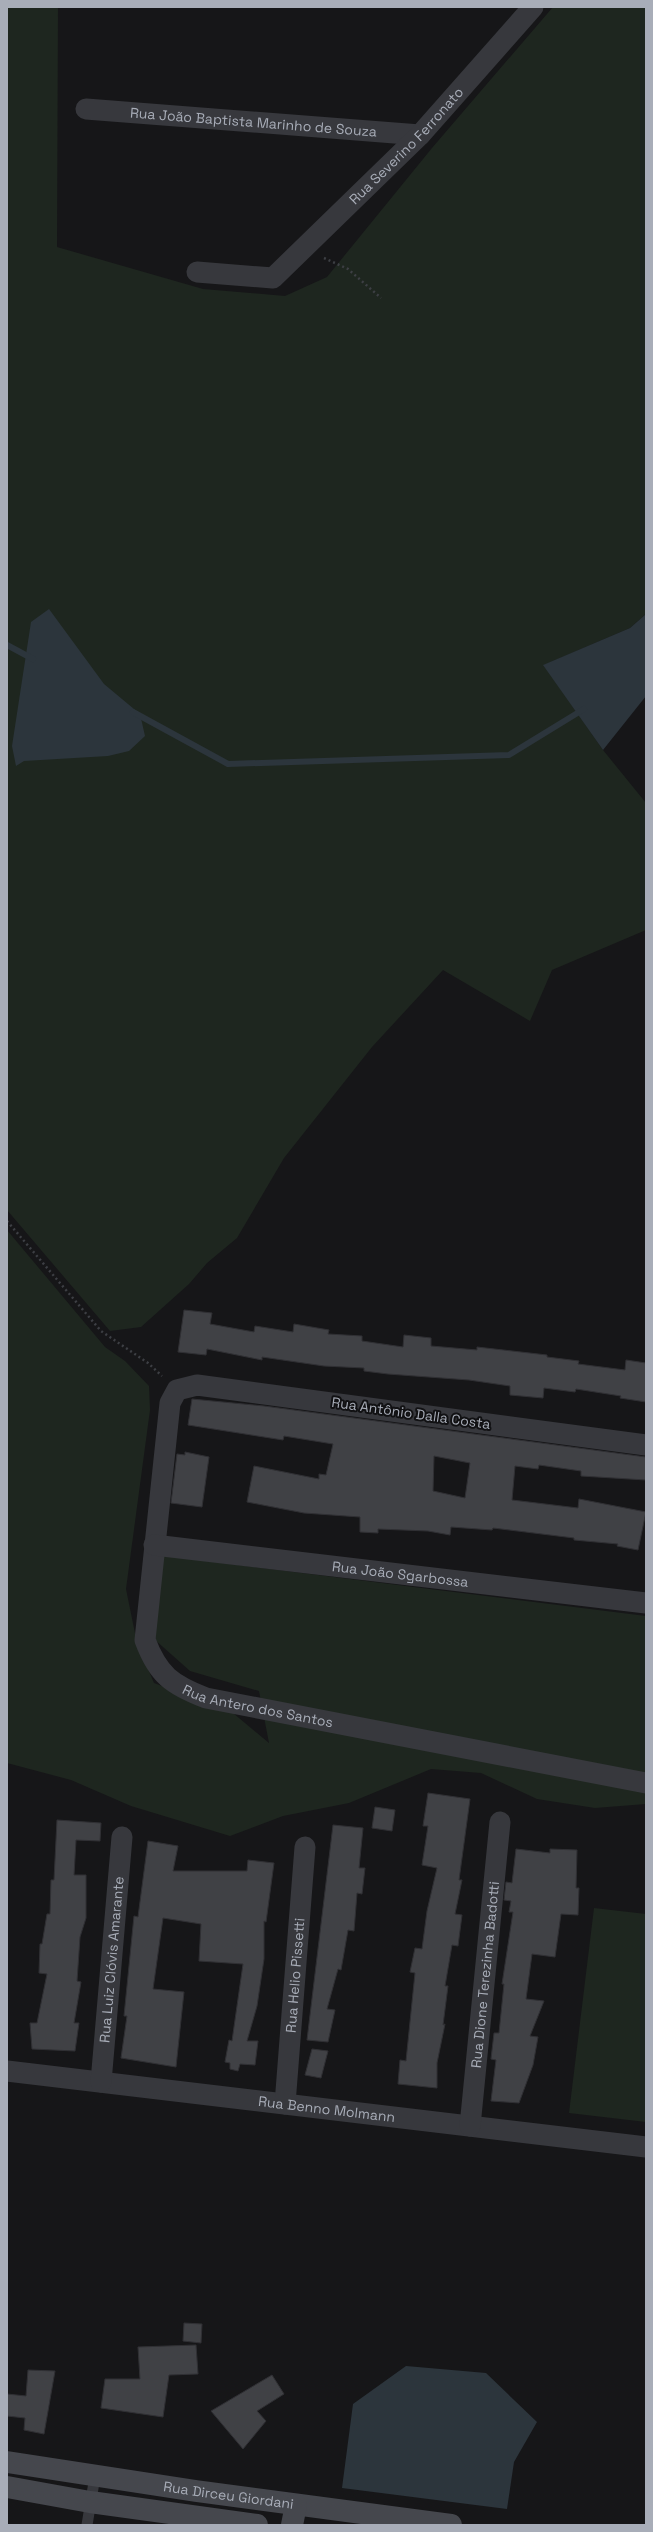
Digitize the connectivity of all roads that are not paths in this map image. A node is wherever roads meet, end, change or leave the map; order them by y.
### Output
1 (533, 7) edge
2 (86, 109) dead end
3 (420, 135) junction
4 (197, 272) dead end
5 (177, 1390) joint
6 (646, 1444) edge
7 (154, 1545) junction
8 (646, 1603) edge
9 (646, 1782) edge
10 (500, 1822) dead end
11 (122, 1837) dead end
12 (306, 1847) dead end
13 (7, 2071) edge
14 (101, 2082) junction
15 (285, 2104) junction
16 (470, 2126) junction
17 (646, 2147) edge
18 (7, 2462) edge
19 (95, 2476) junction
20 (7, 2487) edge
21 (196, 2492) junction
22 (90, 2502) junction
23 (294, 2515) edge
24 (194, 2516) junction
25 (396, 2521) edge
26 (87, 2525) edge
27 (257, 2525) edge
28 (451, 2525) edge

1 - 3 street, Rua Severino Ferronato
2 - 3 street, Rua João Baptista Marinho de Souza
3 - 4 street, Rua Severino Ferronato
5 - 6 street, Rua Antônio Dalla Costa
5 - 7 street, Rua Antero dos Santos
7 - 8 street, Rua João Sgarbossa
7 - 9 street, Rua Antero dos Santos
10 - 16 street, Rua Dione Terezinha Badotti
11 - 14 street, Rua Luiz Clóvis Amarante
12 - 15 street, Rua Helio Pissetti
13 - 14 street, Rua Benno Molmann
14 - 15 street, Rua Benno Molmann
15 - 16 street, Rua Benno Molmann
16 - 17 street, Rua Benno Molmann
18 - 19 street, Rua Dirceu Giordani
19 - 21 street, Rua Dirceu Giordani
19 - 22 lane
20 - 22 street, Rua Dirceu Giordani
21 - 23 street, Rua Dirceu Giordani
21 - 24 street
22 - 24 street, Rua Dirceu Giordani
22 - 26 lane
23 - 25 street, Rua Dirceu Giordani
24 - 27 street, Rua Dirceu Giordani
25 - 28 street, Rua Dirceu Giordani

